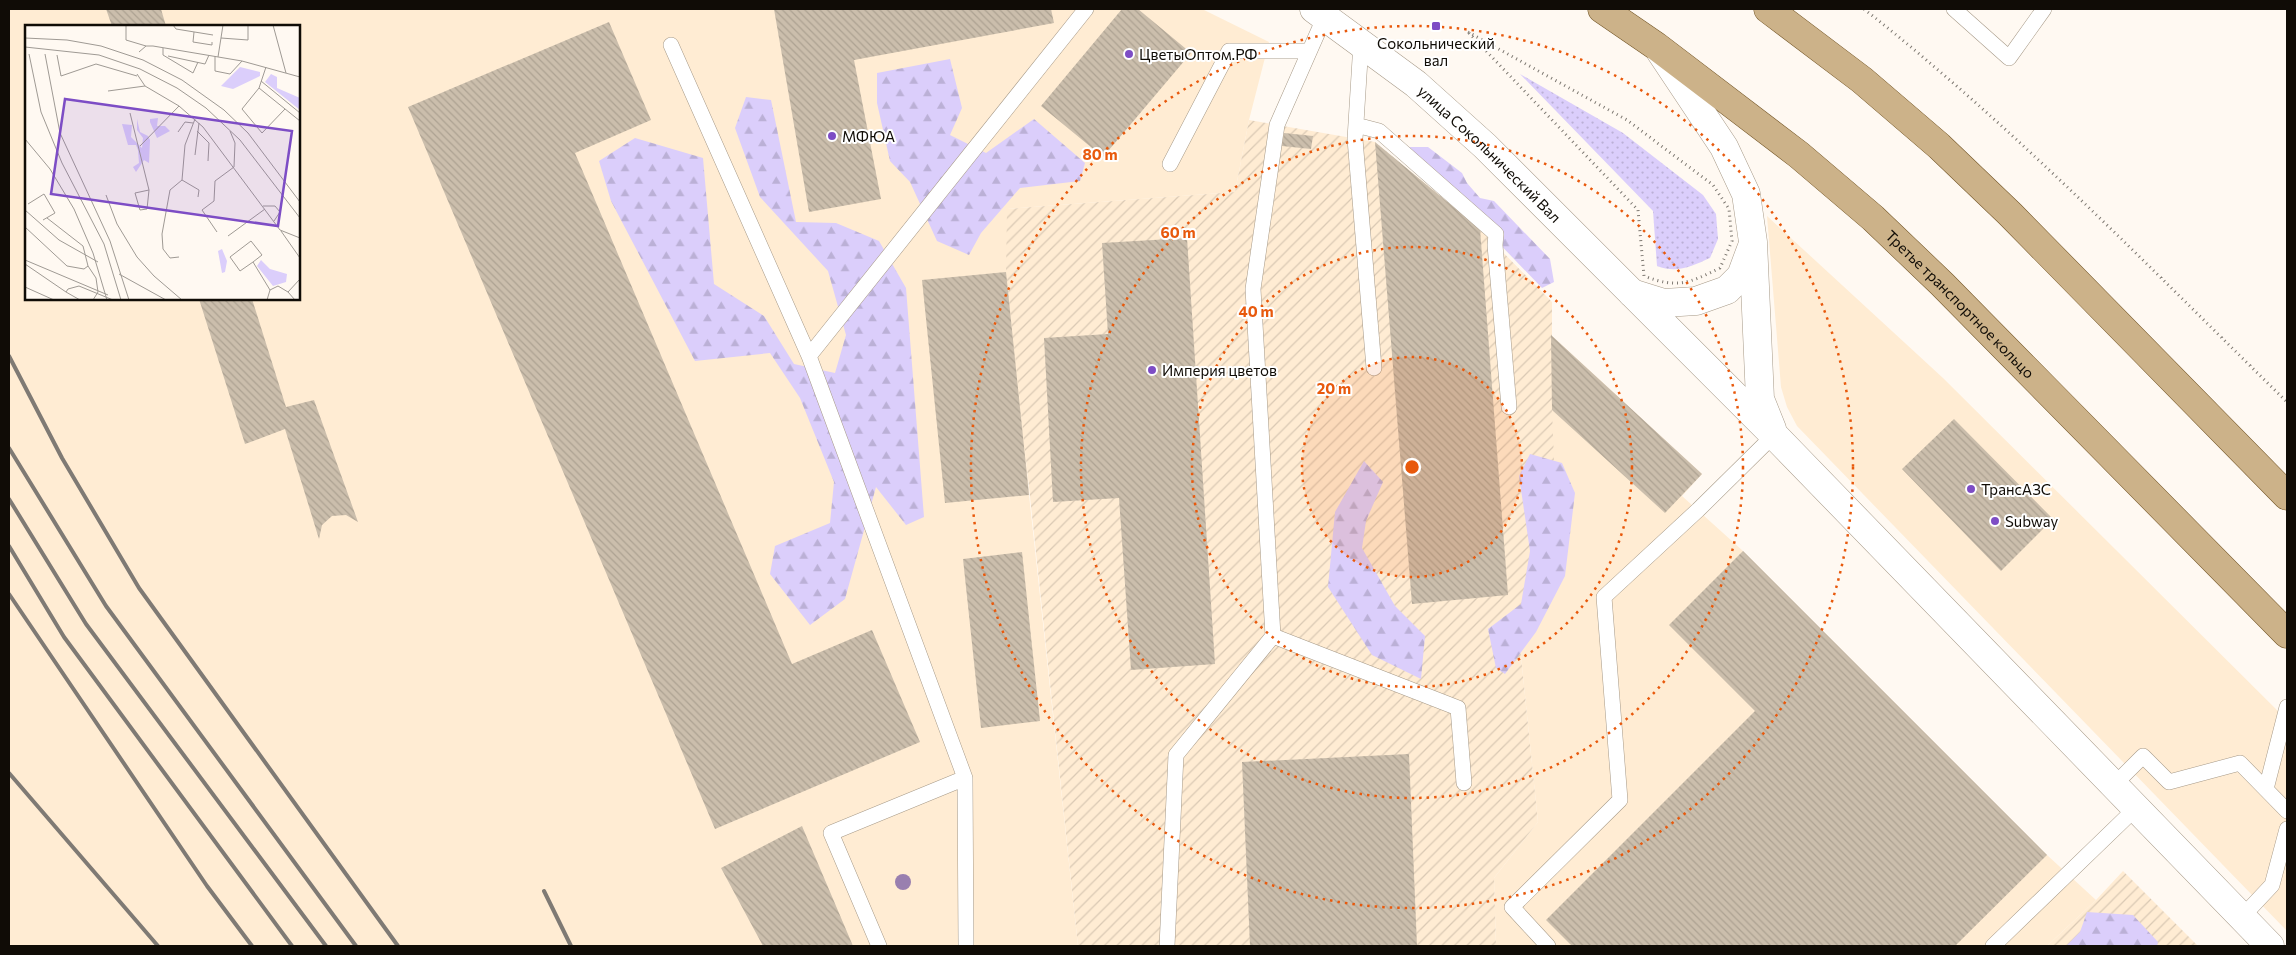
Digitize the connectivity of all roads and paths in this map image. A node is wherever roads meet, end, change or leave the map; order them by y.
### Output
1 (1086, 9) edge
2 (1602, 9) edge
3 (1768, 9) edge
4 (1864, 9) edge
5 (1954, 9) edge
6 (2044, 9) edge
7 (1320, 12) edge
8 (1468, 32) joint
9 (1361, 43) junction
10 (671, 45) dead end
11 (1656, 46) junction
12 (1309, 52) junction
13 (1356, 126) junction
14 (1170, 164) dead end
15 (1753, 242) junction
16 (1630, 292) junction
17 (809, 356) junction
18 (1374, 368) dead end
19 (2287, 402) edge
20 (1509, 407) dead end
21 (1774, 435) junction
22 (2287, 496) edge
23 (2287, 634) edge
24 (1273, 636) junction
25 (2287, 707) edge
26 (965, 778) junction
27 (1464, 783) dead end
28 (2114, 785) junction
29 (2266, 789) junction
30 (2136, 808) junction
31 (2287, 811) edge
32 (2287, 829) edge
33 (2242, 917) junction
34 (879, 946) edge
35 (966, 946) edge
36 (1167, 946) edge
37 (1548, 946) edge
38 (1993, 946) edge
39 (2270, 946) edge

1 - 17 lane
2 - 11 main road, Третье транспортное кольцо
3 - 22 main road
4 - 19 path
5 - 6 lane
7 - 9 main road, улица Сокольнический Вал
7 - 12 lane
8 - 8 path
9 - 13 lane
9 - 16 main road, улица Сокольнический Вал
10 - 17 lane
11 - 15 main road
11 - 23 main road, Третье транспортное кольцо
12 - 14 lane
12 - 24 lane
13 - 18 lane
13 - 20 lane
15 - 16 main road
15 - 21 main road
16 - 21 main road, улица Сокольнический Вал
17 - 26 lane
21 - 28 main road, улица Сокольнический Вал
21 - 37 lane
24 - 27 lane
24 - 36 lane
25 - 29 lane
26 - 34 lane
26 - 35 lane
28 - 29 lane
28 - 30 main road, улица Сокольнический Вал
29 - 31 lane
30 - 33 main road, улица Сокольнический Вал
30 - 38 lane
32 - 33 lane
33 - 39 main road, улица Сокольнический Вал

